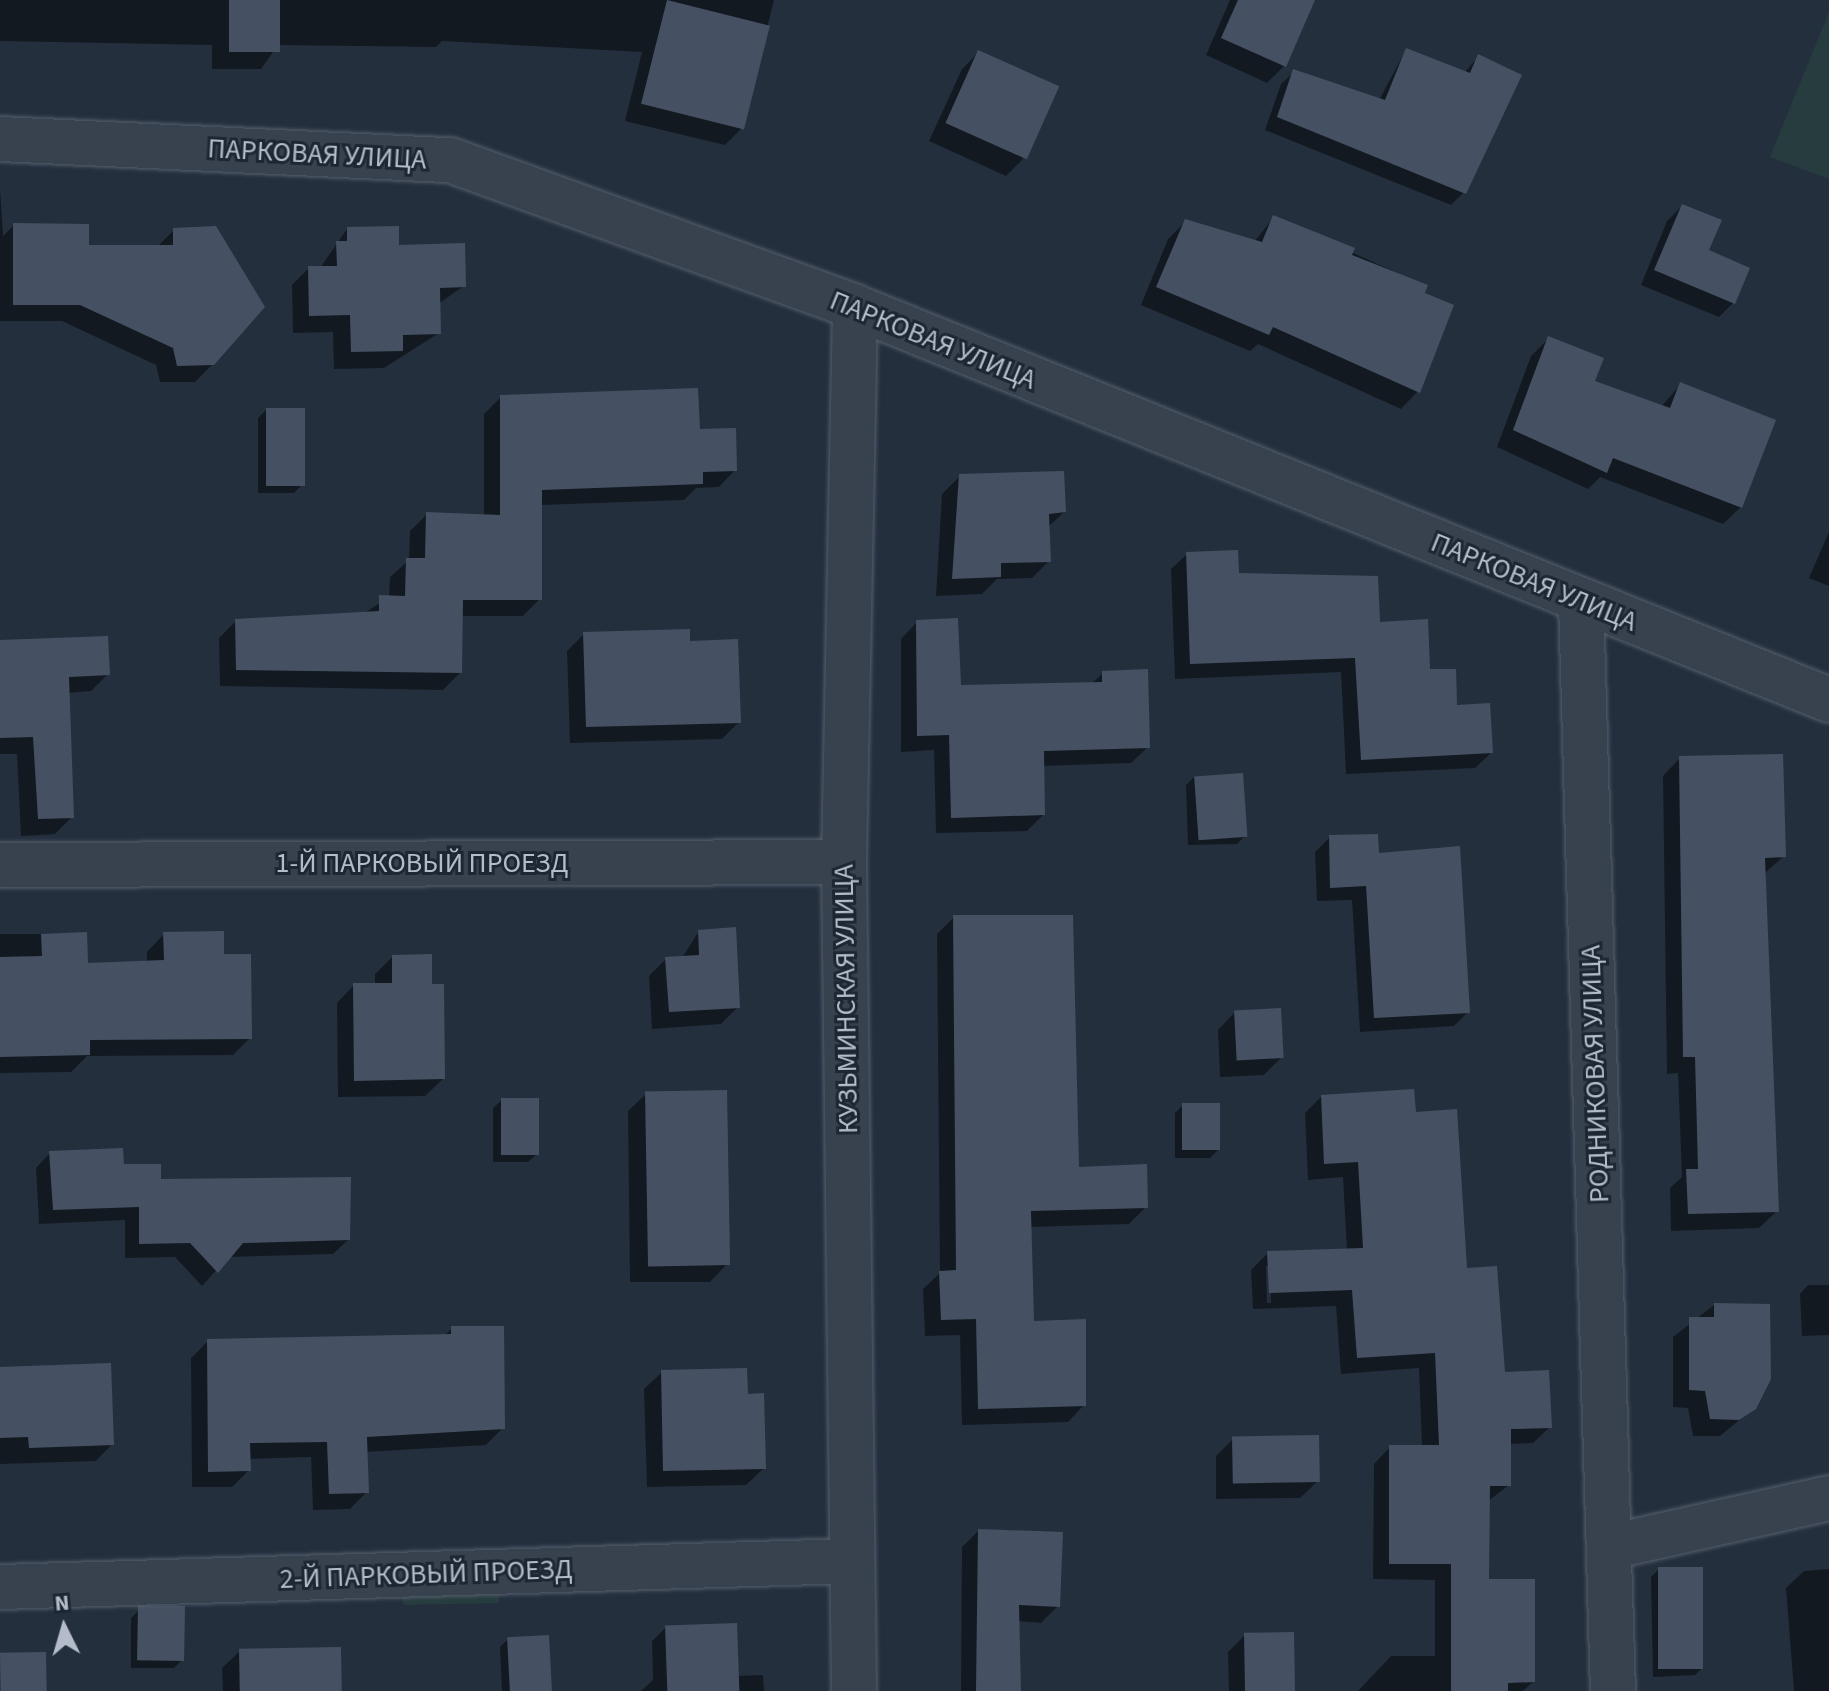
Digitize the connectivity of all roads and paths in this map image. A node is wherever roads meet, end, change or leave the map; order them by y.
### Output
1 (0, 139) edge
2 (855, 307) junction
3 (1581, 602) junction
4 (1829, 700) edge
5 (844, 862) junction
6 (0, 865) edge
7 (1829, 1498) edge
8 (1610, 1547) junction
9 (852, 1561) junction
10 (0, 1587) edge
11 (854, 1691) edge
12 (1613, 1691) edge

1 - 2 street, ПАРКОВАЯ УЛИЦА
2 - 3 street, ПАРКОВАЯ УЛИЦА
2 - 5 street, КУЗЬМИНСКАЯ УЛИЦА
3 - 4 street, ПАРКОВАЯ УЛИЦА
3 - 8 street, РОДНИКОВАЯ УЛИЦА
5 - 6 street, 1-Й ПАРКОВЫЙ ПРОЕЗД
5 - 9 street, КУЗЬМИНСКАЯ УЛИЦА
7 - 8 street
8 - 12 street, РОДНИКОВАЯ УЛИЦА
9 - 10 street, 2-Й ПАРКОВЫЙ ПРОЕЗД
9 - 11 street, КУЗЬМИНСКАЯ УЛИЦА

